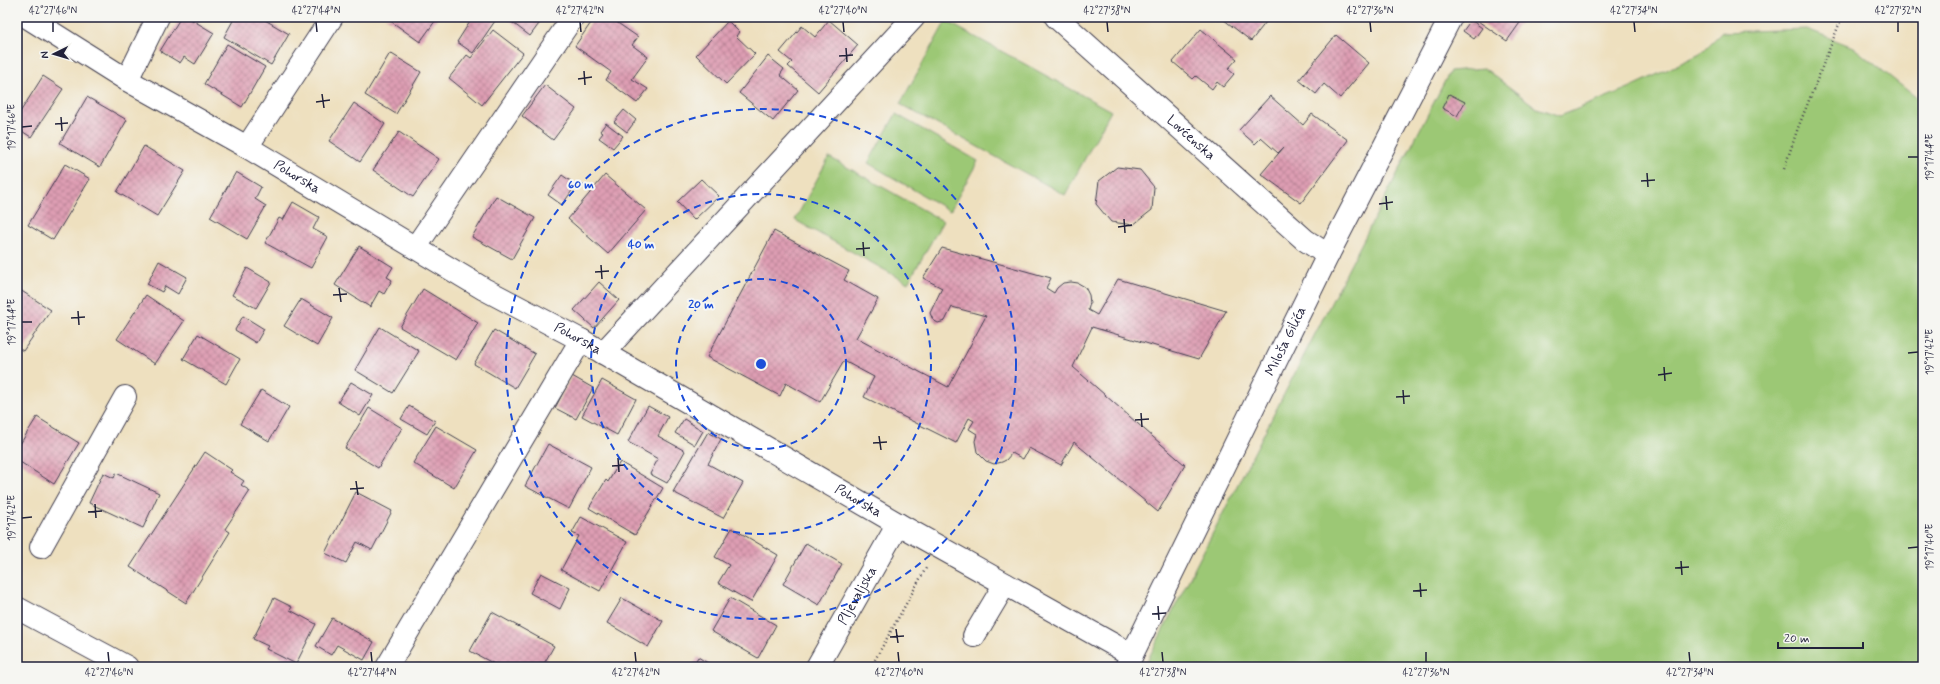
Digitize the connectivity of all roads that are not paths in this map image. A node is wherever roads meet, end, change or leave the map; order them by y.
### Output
1 (27, 17) edge
2 (158, 17) edge
3 (332, 17) edge
4 (574, 17) edge
5 (914, 17) edge
6 (1056, 17) edge
7 (1451, 17) edge
8 (127, 80) junction
9 (247, 147) junction
10 (415, 248) junction
11 (1328, 255) junction
12 (581, 340) junction
13 (603, 353) junction
14 (125, 397) dead end
15 (898, 524) junction
16 (41, 547) dead end
17 (1005, 584) junction
18 (17, 608) edge
19 (974, 636) dead end
20 (1129, 661) edge
21 (127, 667) edge
22 (387, 667) edge
23 (817, 667) edge

1 - 8 street, Pohorska
2 - 8 street
3 - 9 street
4 - 10 street
5 - 13 street
6 - 11 street, Lovćenska
7 - 11 street, Miloša Gilića
8 - 9 street, Pohorska
9 - 10 street, Pohorska
10 - 12 street, Pohorska
11 - 20 street, Miloša Gilića
12 - 13 street, Pohorska
12 - 22 street
13 - 15 street, Pohorska
14 - 16 street
15 - 17 street, Pohorska
15 - 23 street, Pljevaljska
17 - 19 street
17 - 20 street, Pohorska
18 - 21 street

